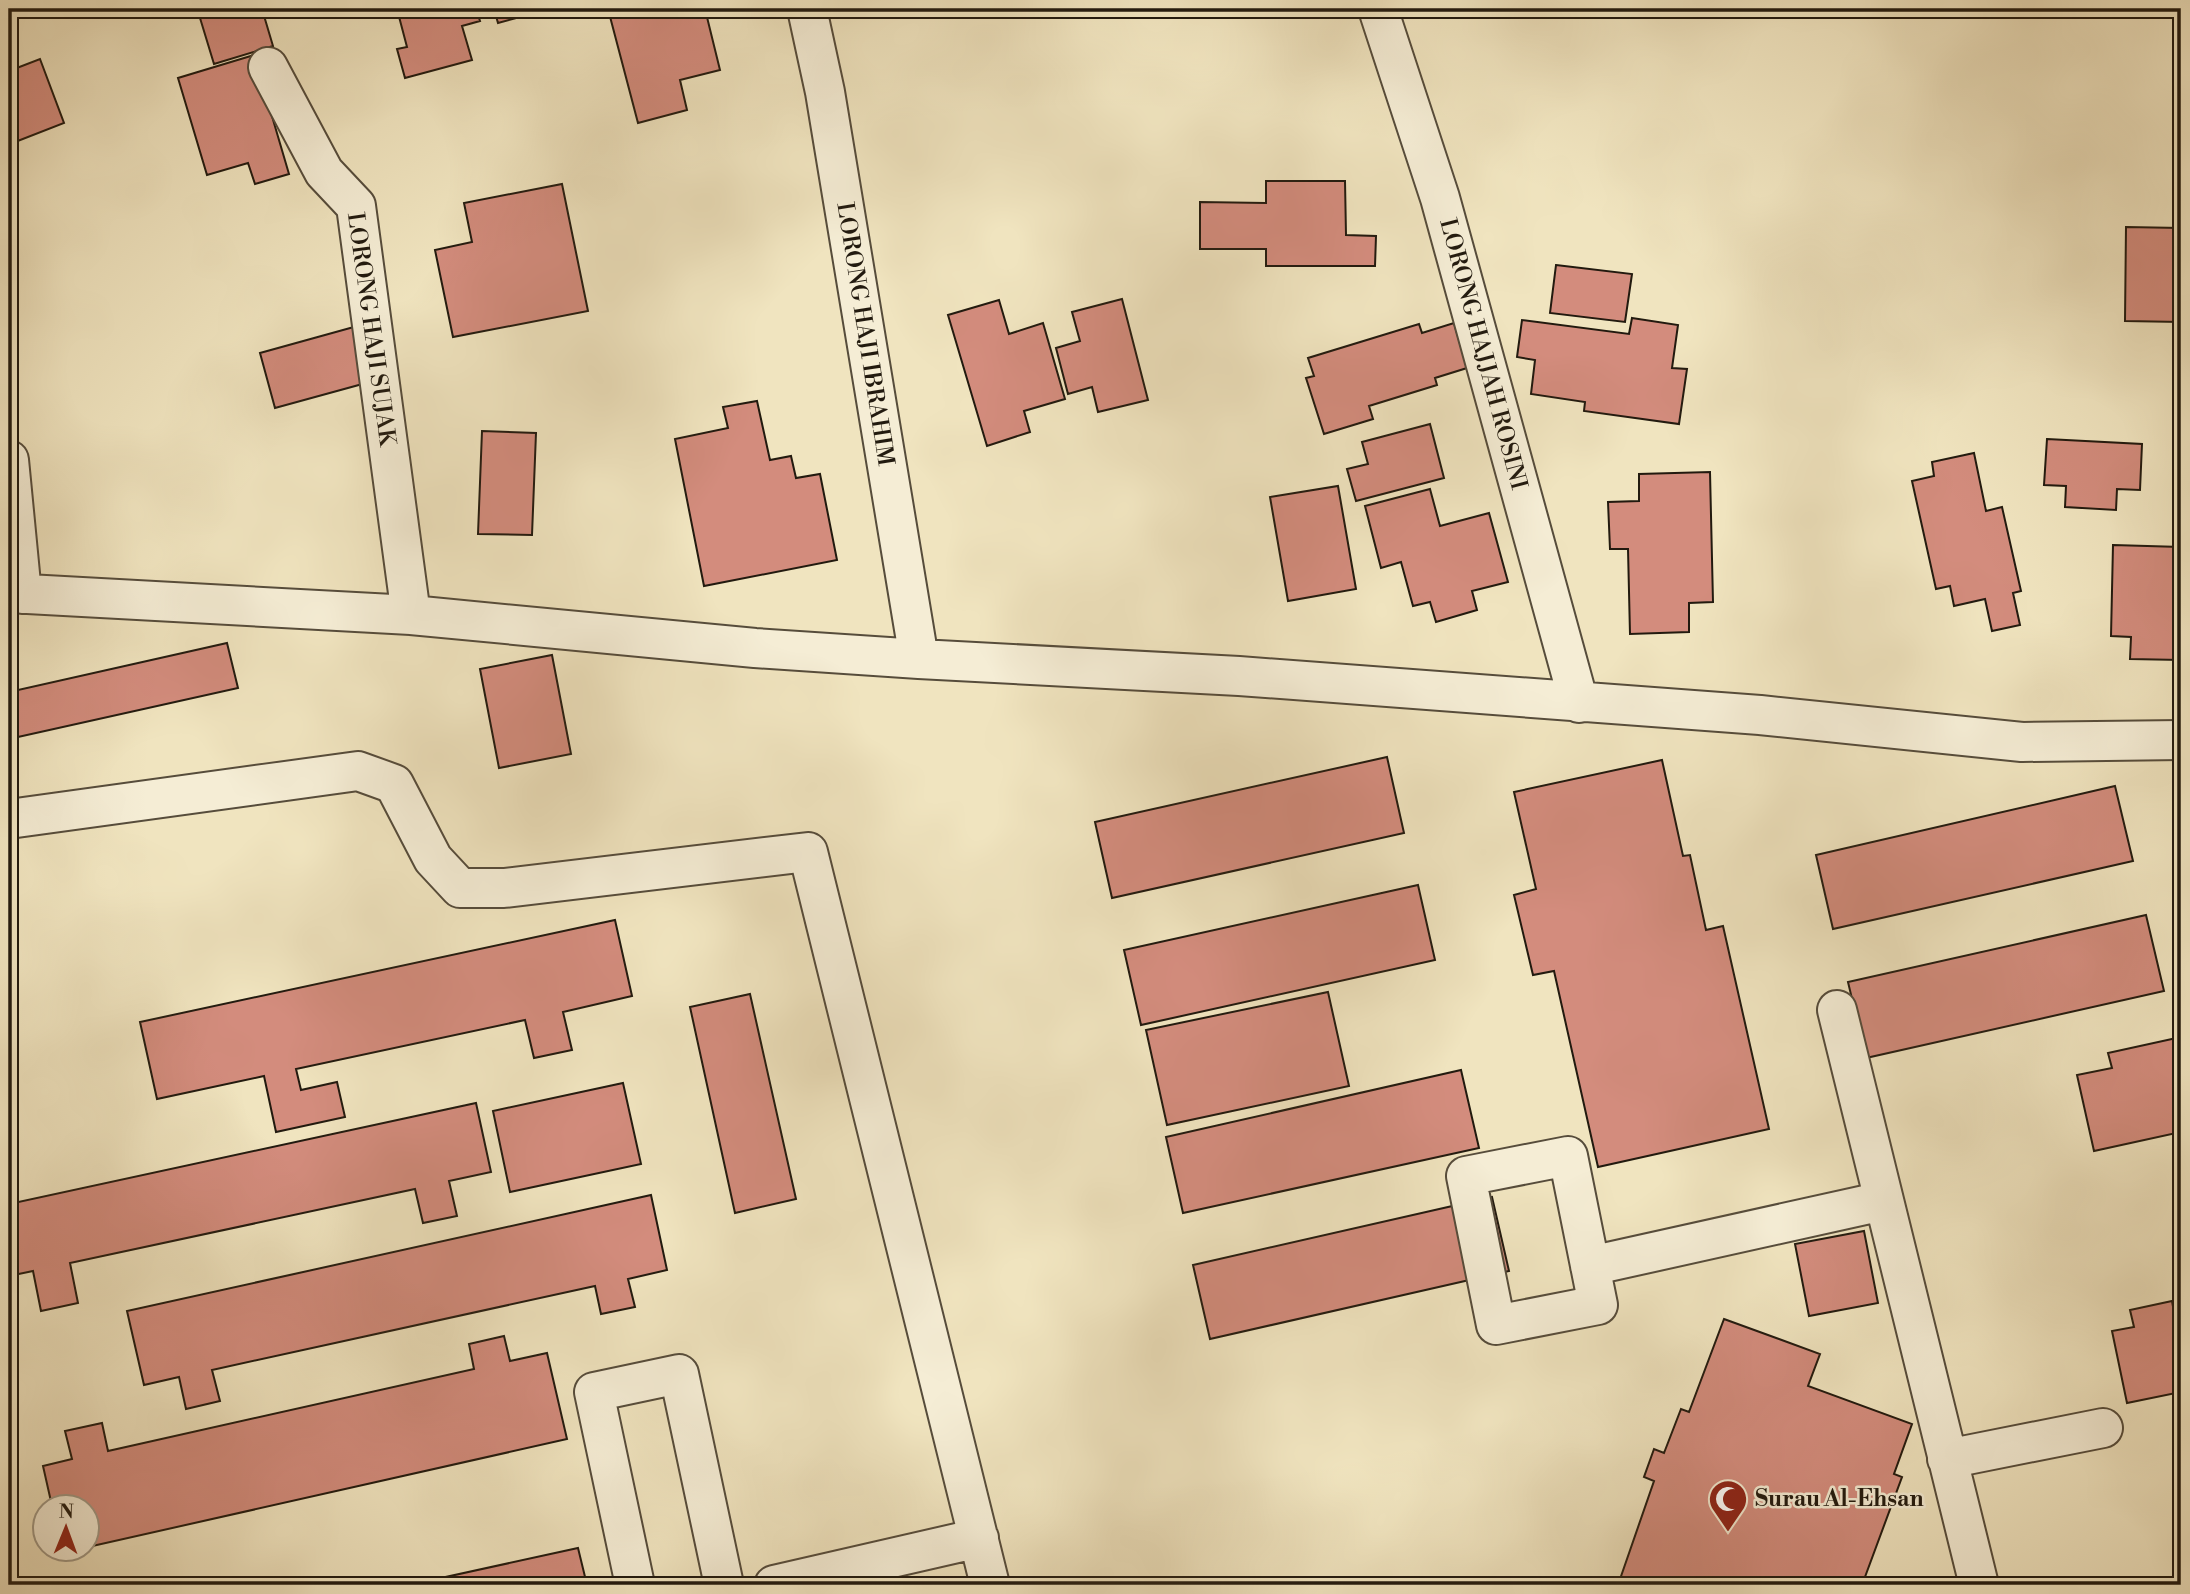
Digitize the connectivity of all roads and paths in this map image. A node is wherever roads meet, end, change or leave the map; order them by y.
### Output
1 (807, 9) edge
2 (1378, 9) edge
3 (268, 67) dead end
4 (9, 460) edge
5 (16, 593) edge
6 (411, 615) junction
7 (919, 659) junction
8 (1579, 703) junction
9 (2181, 740) edge
10 (9, 819) edge
11 (1837, 1010) dead end
12 (1883, 1201) junction
13 (1590, 1266) junction
14 (2103, 1428) dead end
15 (1947, 1458) junction
16 (979, 1538) junction
17 (635, 1585) edge
18 (724, 1585) edge
19 (774, 1585) edge
20 (990, 1585) edge
21 (1979, 1585) edge

1 - 7 street, LORONG HAJI IBRAHIM
2 - 8 street, LORONG HAJJAH ROSINI
3 - 6 street, LORONG HAJI SUJAK
4 - 5 street
5 - 6 street
6 - 7 street
7 - 8 street
8 - 9 street
10 - 16 street
11 - 12 street
12 - 13 street
12 - 15 street
13 - 13 street
14 - 15 street
15 - 21 street
16 - 19 street
16 - 20 street
17 - 18 street

